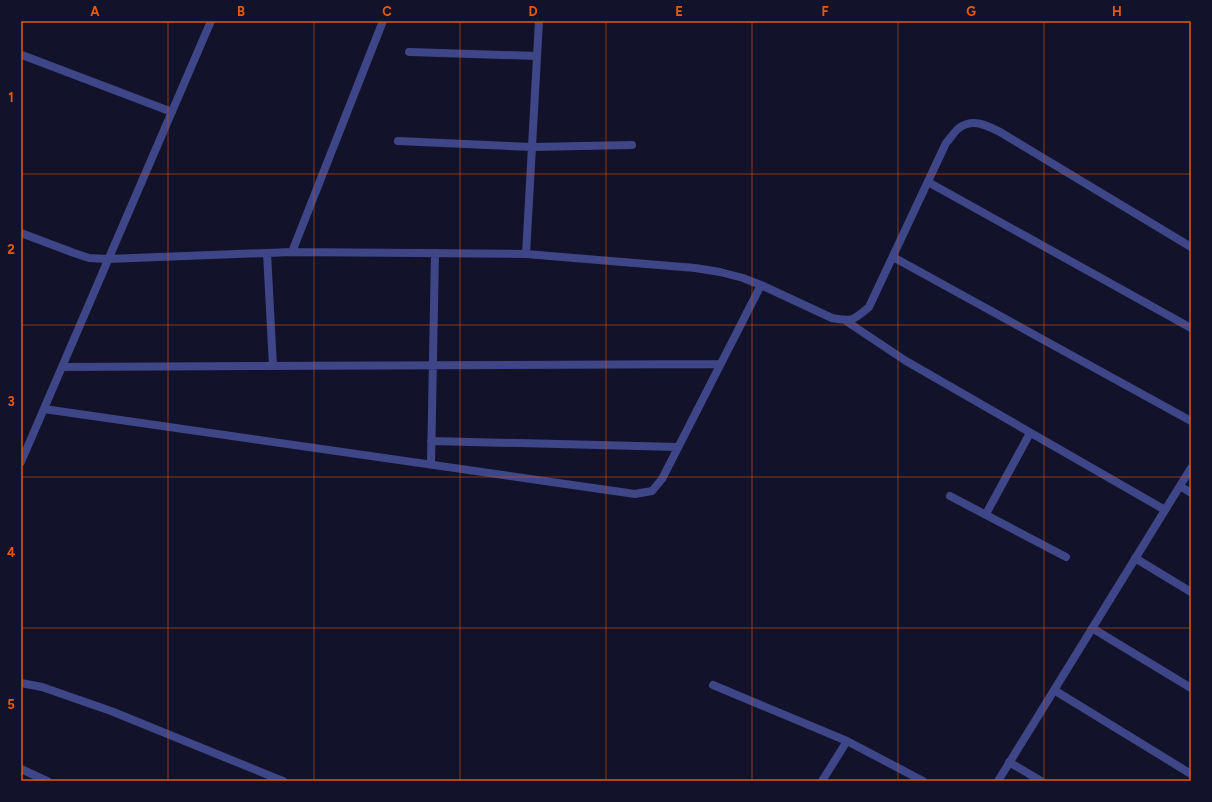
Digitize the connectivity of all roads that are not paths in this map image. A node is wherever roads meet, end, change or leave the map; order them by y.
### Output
1 (211, 21) edge
2 (383, 21) edge
3 (539, 21) edge
4 (409, 52) dead end
5 (22, 56) edge
6 (537, 56) junction
7 (172, 112) junction
8 (398, 141) dead end
9 (632, 145) dead end
10 (532, 147) junction
11 (928, 182) junction
12 (21, 233) edge
13 (1191, 247) edge
14 (292, 252) junction
15 (267, 253) junction
16 (435, 253) junction
17 (526, 254) junction
18 (892, 257) junction
19 (108, 259) junction
20 (761, 285) junction
21 (846, 321) junction
22 (1191, 328) edge
23 (720, 364) junction
24 (433, 365) junction
25 (273, 366) junction
26 (62, 367) junction
27 (44, 409) junction
28 (1191, 421) edge
29 (1030, 433) junction
30 (431, 441) junction
31 (678, 447) junction
32 (21, 462) edge
33 (431, 464) junction
34 (1191, 468) edge
35 (1180, 486) junction
36 (1191, 493) edge
37 (950, 496) dead end
38 (1165, 510) junction
39 (986, 514) junction
40 (1066, 557) dead end
41 (1135, 558) junction
42 (1191, 592) edge
43 (1092, 628) junction
44 (21, 683) edge
45 (713, 685) dead end
46 (1191, 688) edge
47 (1054, 690) junction
48 (846, 741) junction
49 (1009, 762) junction
50 (21, 769) edge
51 (1191, 774) edge
52 (47, 781) edge
53 (283, 781) edge
54 (822, 781) edge
55 (924, 781) edge
56 (998, 781) edge
57 (1041, 781) edge

1 - 7 street
2 - 14 street
3 - 6 street
4 - 6 street
5 - 7 street
6 - 10 street
7 - 19 street
8 - 10 street
9 - 10 street
10 - 17 street
11 - 13 street
11 - 18 street
11 - 22 street
12 - 19 street
14 - 15 street
14 - 16 street
15 - 19 street
15 - 25 street
16 - 17 street
16 - 24 street
17 - 20 street
18 - 21 street
18 - 28 street
19 - 26 street
20 - 21 street
20 - 23 street
21 - 29 street
23 - 24 street
23 - 31 street
24 - 25 street
24 - 30 street
25 - 26 street
26 - 27 street
27 - 32 street
27 - 33 street
29 - 38 street
29 - 39 street
30 - 31 street
30 - 33 street
31 - 33 street
34 - 35 street
35 - 36 street
35 - 38 street
37 - 39 street
38 - 41 street
39 - 40 street
41 - 42 street
41 - 43 street
43 - 46 street
43 - 47 street
44 - 53 street
45 - 48 street
47 - 49 street
47 - 51 street
48 - 54 street
48 - 55 street
49 - 56 street
49 - 57 street
50 - 52 street

